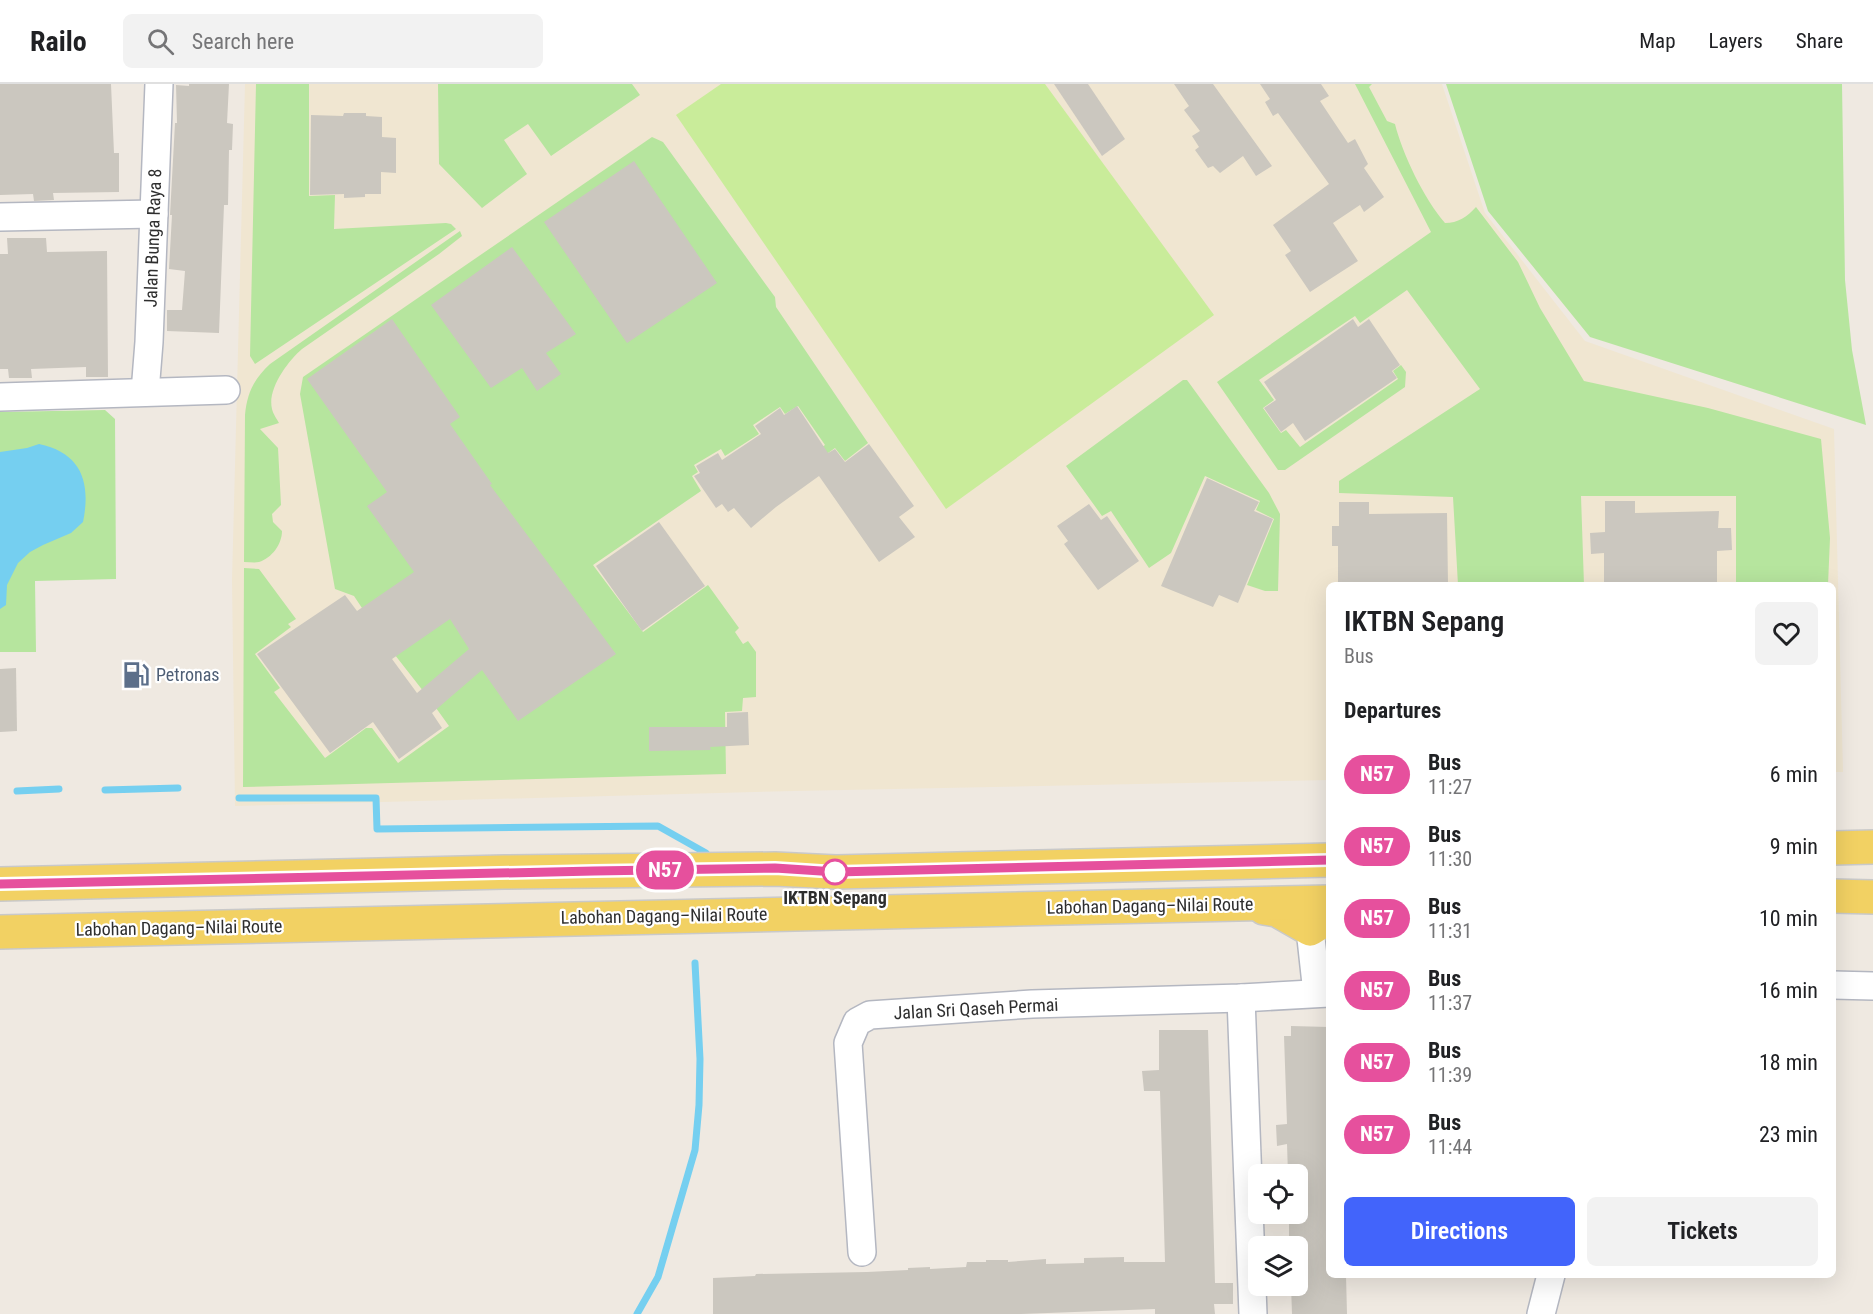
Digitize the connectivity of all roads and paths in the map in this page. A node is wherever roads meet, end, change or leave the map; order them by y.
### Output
1 (159, 84) edge
2 (154, 214) junction
3 (0, 217) edge
4 (226, 390) dead end
5 (146, 392) junction
6 (0, 397) edge
7 (1873, 847) edge
8 (1836, 848) edge
9 (1326, 860) edge
10 (0, 884) edge
11 (1836, 896) edge
12 (1873, 897) edge
13 (1326, 902) edge
14 (1244, 903) junction
15 (1320, 923) edge
16 (0, 932) edge
17 (1836, 985) edge
18 (1873, 986) edge
19 (1323, 993) edge
20 (1241, 998) junction
21 (862, 1252) dead end
22 (1550, 1278) edge
23 (1253, 1314) edge
24 (1541, 1314) edge

1 - 2 street, Jalan Bunga Raya 8
2 - 3 street
2 - 5 street, Jalan Bunga Raya 8
4 - 5 street
5 - 6 street
7 - 8 main road
9 - 10 main road
11 - 12 main road
13 - 14 main road, Labohan Dagang–Nilai Route
14 - 15 main road
14 - 16 main road, Labohan Dagang–Nilai Route
15 - 19 street
17 - 18 street
19 - 20 street, Jalan Sri Qaseh Permai
20 - 21 street, Jalan Sri Qaseh Permai
20 - 23 street
22 - 24 street

